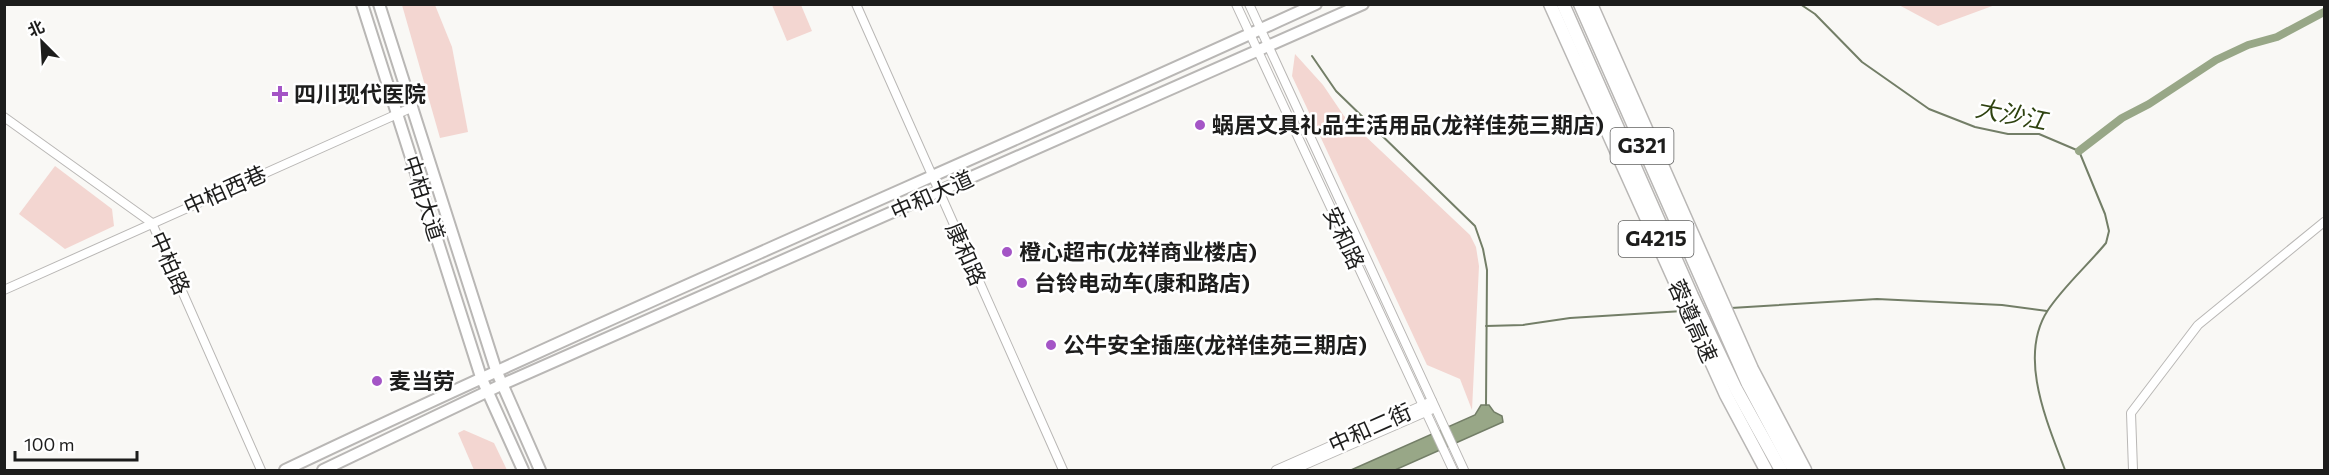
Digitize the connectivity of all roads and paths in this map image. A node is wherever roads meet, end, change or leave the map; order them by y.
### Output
1 (362, 4) edge
2 (379, 4) edge
3 (856, 4) edge
4 (1236, 4) edge
5 (1250, 4) edge
6 (1316, 4) edge
7 (1363, 4) edge
8 (1550, 4) edge
9 (1563, 4) edge
10 (1580, 4) edge
11 (1591, 4) edge
12 (1261, 29) junction
13 (1250, 35) junction
14 (1269, 46) junction
15 (1257, 52) junction
16 (413, 106) junction
17 (397, 112) junction
18 (4, 117) edge
19 (932, 178) junction
20 (938, 192) junction
21 (2325, 222) edge
22 (152, 223) junction
23 (4, 290) edge
24 (496, 370) junction
25 (481, 377) junction
26 (501, 385) junction
27 (488, 392) junction
28 (1434, 404) junction
29 (1423, 409) junction
30 (261, 471) edge
31 (285, 471) edge
32 (323, 471) edge
33 (523, 471) edge
34 (540, 471) edge
35 (1063, 471) edge
36 (1276, 471) edge
37 (1293, 471) edge
38 (1453, 471) edge
39 (1464, 471) edge
40 (1766, 471) edge
41 (1781, 471) edge
42 (1794, 471) edge
43 (1805, 471) edge
44 (2133, 471) edge

1 - 17 main road, 中柏大道
2 - 16 main road, 中柏大道
3 - 19 street, 康和路
4 - 13 street, 安和路
5 - 12 street, 安和路
6 - 12 main road, 中和大道
7 - 14 main road, 中和大道
8 - 40 highway, 蓉遵高速 / G4215
9 - 41 highway, G321
10 - 42 highway, G321
11 - 43 highway, 蓉遵高速 / G4215
12 - 13 main road, 中和大道
12 - 14 street, 安和路
13 - 15 street, 安和路
13 - 19 main road, 中和大道
14 - 15 main road, 中和大道
14 - 28 street, 安和路
15 - 20 main road, 中和大道
15 - 29 street, 安和路
16 - 17 street, 中柏西巷
16 - 24 main road, 中柏大道
17 - 22 street, 中柏西巷
17 - 25 main road, 中柏大道
18 - 22 street, 中柏路
19 - 20 street, 康和路
19 - 24 main road, 中和大道
20 - 26 main road, 中和大道
20 - 35 street, 康和路
21 - 44 street
22 - 23 street, 中柏西巷
22 - 30 street, 中柏路
24 - 25 main road, 中和大道
24 - 26 main road, 中柏大道
25 - 27 main road, 中柏大道
25 - 31 main road, 中和大道
26 - 27 main road, 中和大道
26 - 34 main road, 中柏大道
27 - 32 main road, 中和大道
27 - 33 main road, 中柏大道
28 - 29 street, 中和二街
28 - 39 street, 安和路
29 - 36 street, 中和二街
29 - 37 street, 中和二街
29 - 38 street, 安和路

